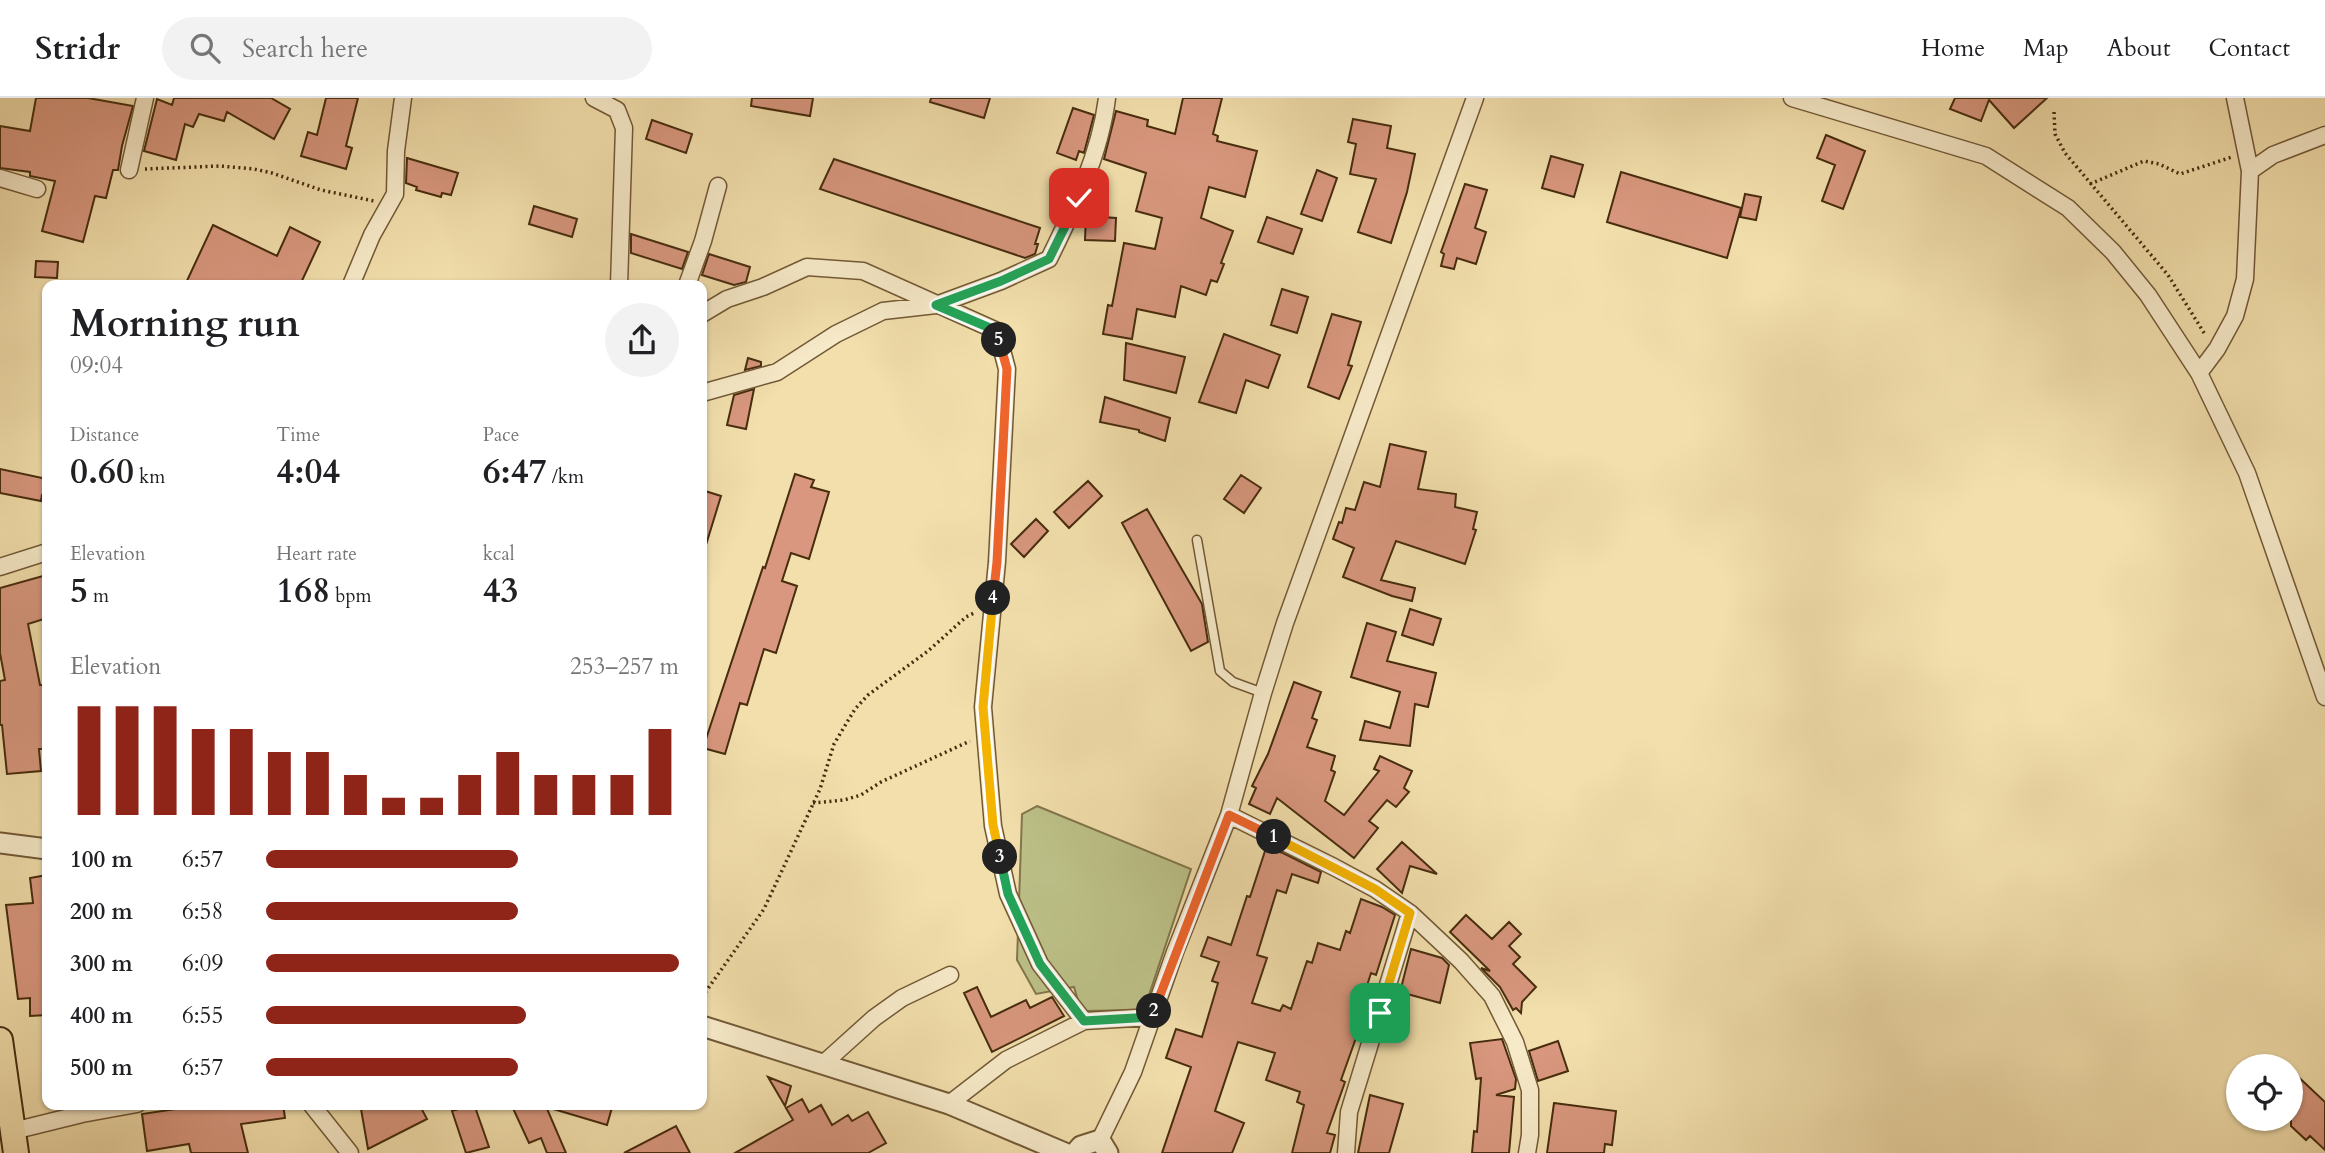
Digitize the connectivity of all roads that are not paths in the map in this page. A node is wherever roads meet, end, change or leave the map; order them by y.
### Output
1 (145, 98) edge
2 (403, 98) edge
3 (594, 98) edge
4 (1107, 98) edge
5 (1475, 98) edge
6 (1792, 98) edge
7 (2235, 98) edge
8 (2325, 135) edge
9 (129, 170) road end
10 (2250, 171) junction
11 (0, 178) edge
12 (718, 186) dead end
13 (37, 189) dead end
14 (353, 280) edge
15 (619, 280) edge
16 (689, 280) edge
17 (936, 305) junction
18 (707, 311) edge
19 (2199, 373) junction
20 (707, 392) edge
21 (1197, 540) dead end
22 (42, 553) edge
23 (0, 566) edge
24 (1263, 693) junction
25 (2325, 697) edge
26 (1229, 815) junction
27 (0, 843) edge
28 (42, 848) edge
29 (1410, 913) junction
30 (950, 975) dead end
31 (1152, 1017) junction
32 (1084, 1021) junction
33 (707, 1028) edge
34 (0, 1040) edge
35 (823, 1064) junction
36 (949, 1104) junction
37 (104, 1110) edge
38 (316, 1110) edge
39 (15, 1142) edge
40 (1104, 1147) edge
41 (350, 1153) edge
42 (1065, 1153) edge
43 (1075, 1153) edge
44 (1346, 1153) edge
45 (1527, 1153) edge

1 - 9 street
2 - 14 street
3 - 15 street
4 - 17 street
5 - 24 street
6 - 19 street
7 - 10 street
8 - 10 street
10 - 19 street
11 - 13 street
12 - 16 street
17 - 18 street
17 - 20 street
17 - 32 street
19 - 25 street
21 - 24 lane
22 - 23 street
24 - 26 street
26 - 29 street
26 - 31 street
27 - 28 street
29 - 44 street
29 - 45 street
30 - 35 street
31 - 32 street
31 - 40 street
32 - 36 street
33 - 35 street
34 - 39 main road
35 - 36 street
36 - 42 street
37 - 39 street
38 - 41 street
40 - 43 street

